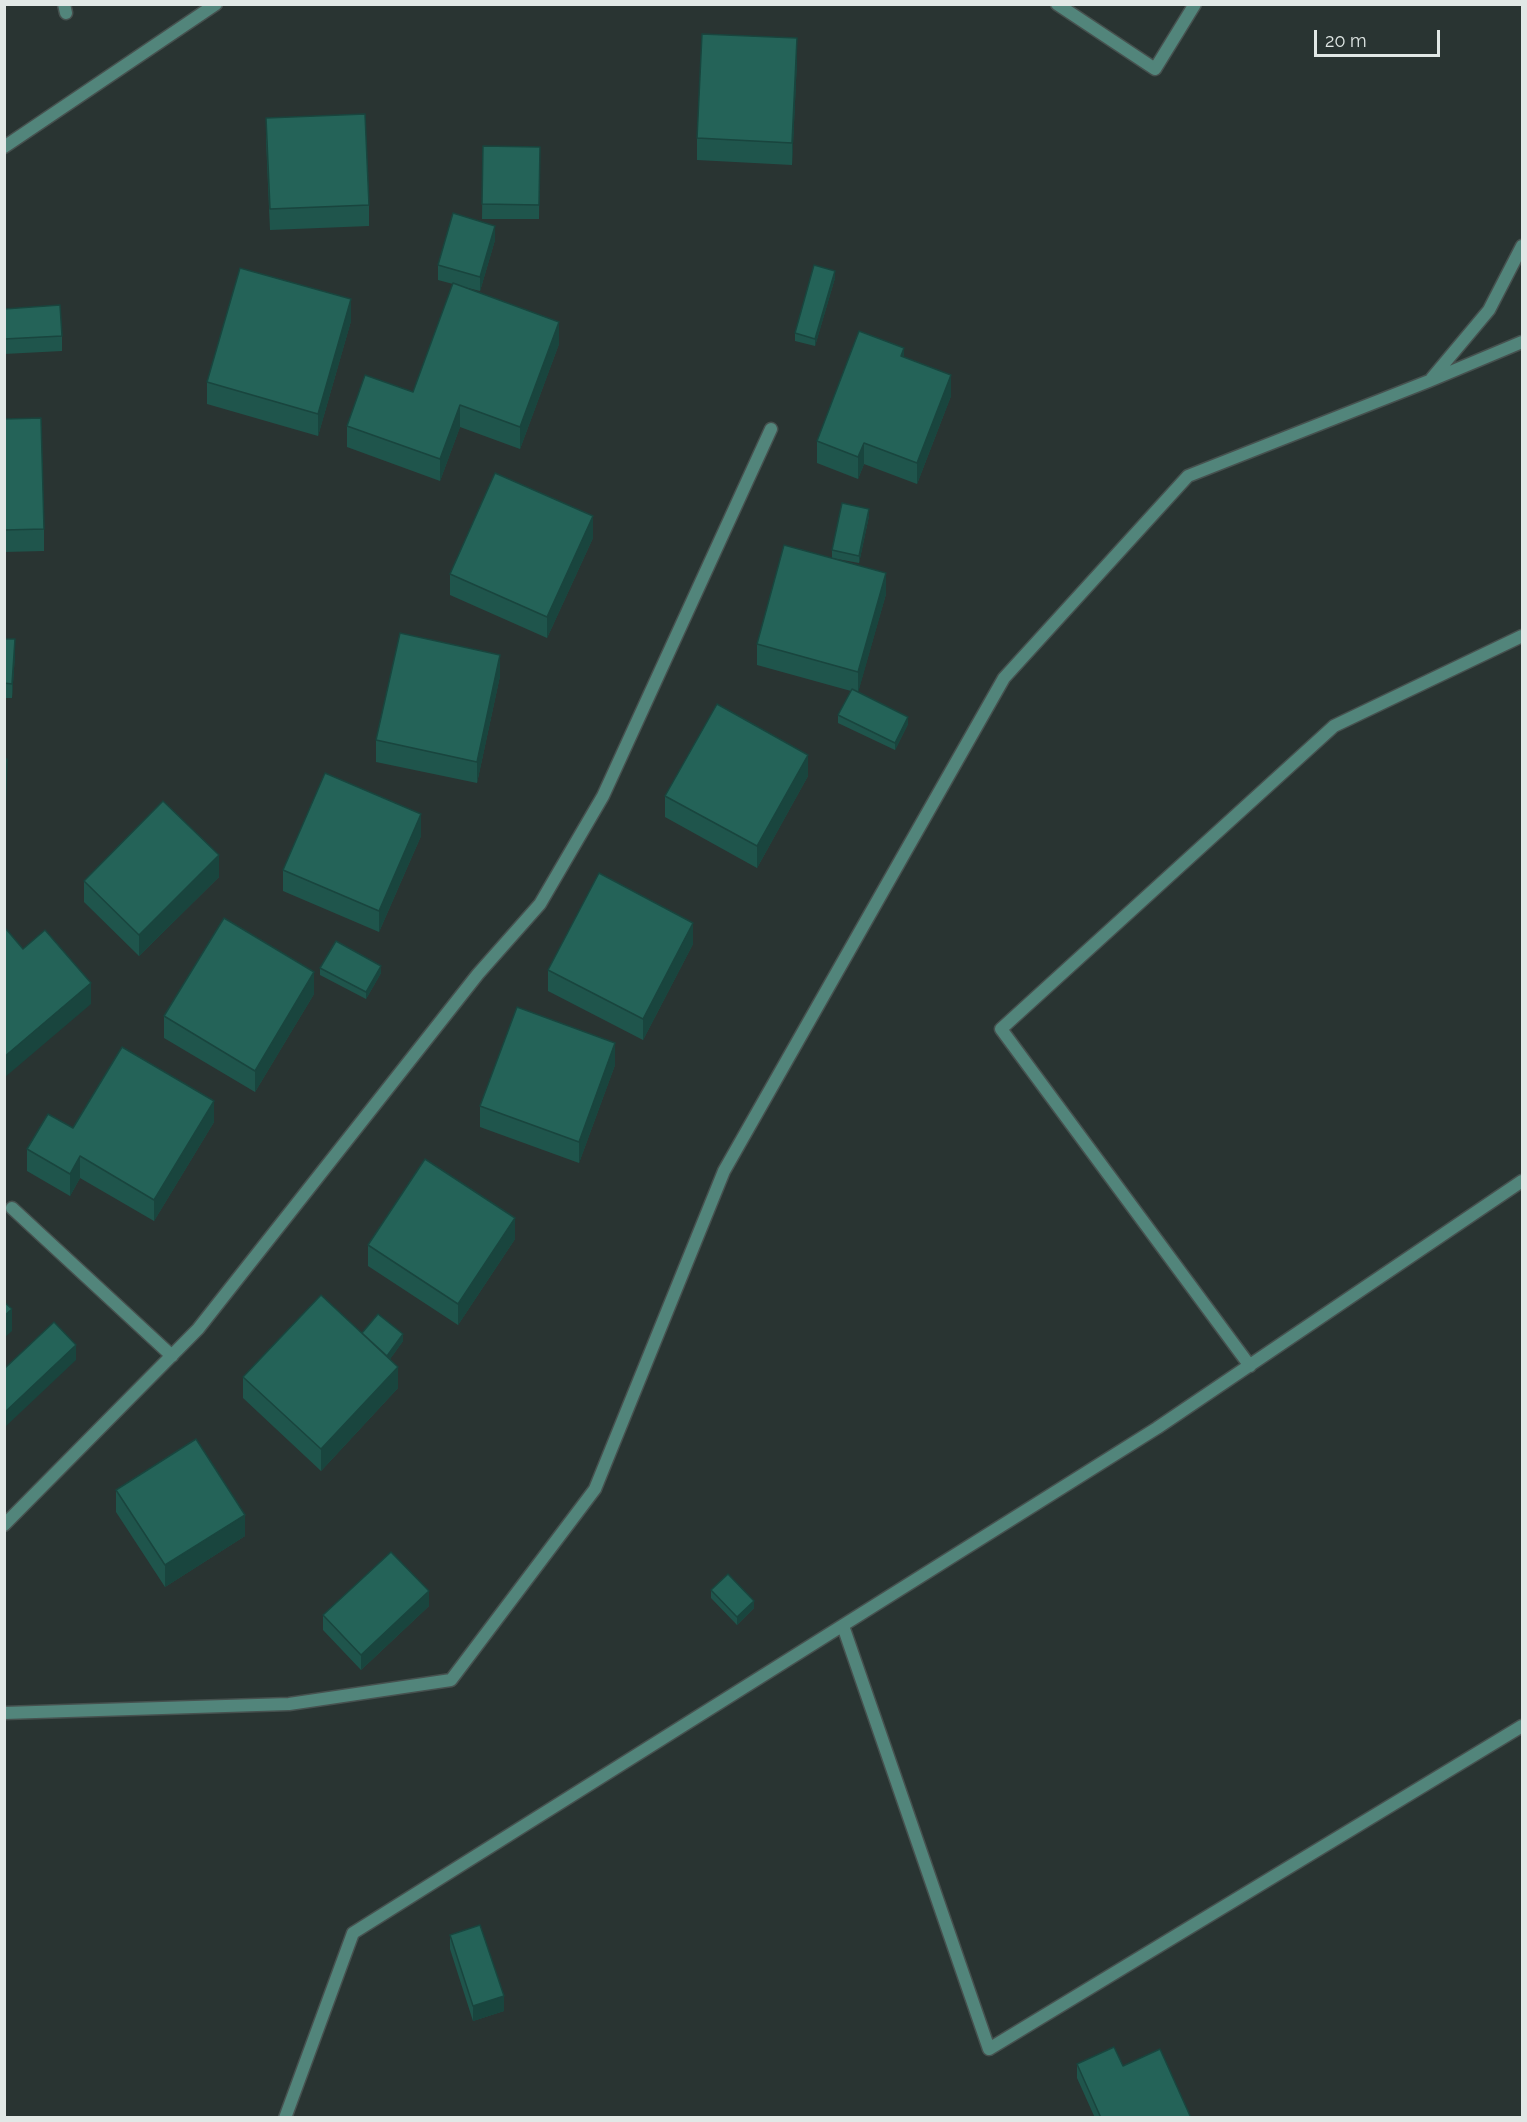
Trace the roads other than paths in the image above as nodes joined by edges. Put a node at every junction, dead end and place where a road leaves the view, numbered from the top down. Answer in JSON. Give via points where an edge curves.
{"nodes":[{"id":1,"x":216,"y":4,"type":"edge"},
{"id":2,"x":1057,"y":4,"type":"edge"},
{"id":3,"x":1196,"y":4,"type":"edge"},
{"id":4,"x":4,"y":147,"type":"edge"},
{"id":5,"x":1522,"y":246,"type":"edge"},
{"id":6,"x":1522,"y":342,"type":"edge"},
{"id":7,"x":1430,"y":381,"type":"junction"},
{"id":8,"x":771,"y":429,"type":"dead end"},
{"id":9,"x":1522,"y":636,"type":"edge"},
{"id":10,"x":1522,"y":1181,"type":"edge"},
{"id":11,"x":12,"y":1208,"type":"dead end"},
{"id":12,"x":172,"y":1356,"type":"junction"},
{"id":13,"x":1250,"y":1365,"type":"junction"},
{"id":14,"x":4,"y":1525,"type":"edge"},
{"id":15,"x":843,"y":1626,"type":"junction"},
{"id":16,"x":4,"y":1713,"type":"edge"},
{"id":17,"x":1522,"y":1726,"type":"edge"},
{"id":18,"x":285,"y":2118,"type":"edge"}],
"edges":[{"from":1,"to":4,"type":"street"},
{"from":2,"to":3,"type":"street","via":[[1155,69]]},
{"from":5,"to":7,"type":"street","via":[[1489,309]]},
{"from":6,"to":7,"type":"street"},
{"from":7,"to":16,"type":"street","via":[[1188,476],[1004,678],[724,1171],[595,1489],[451,1680],[289,1704]]},
{"from":8,"to":12,"type":"street","via":[[603,796],[540,904],[478,974],[198,1329]]},
{"from":9,"to":13,"type":"street","via":[[1334,726],[1001,1029]]},
{"from":10,"to":13,"type":"street"},
{"from":11,"to":12,"type":"street"},
{"from":12,"to":14,"type":"street"},
{"from":13,"to":15,"type":"street"},
{"from":15,"to":17,"type":"street","via":[[989,2049]]},
{"from":15,"to":18,"type":"street","via":[[353,1933]]}]}
